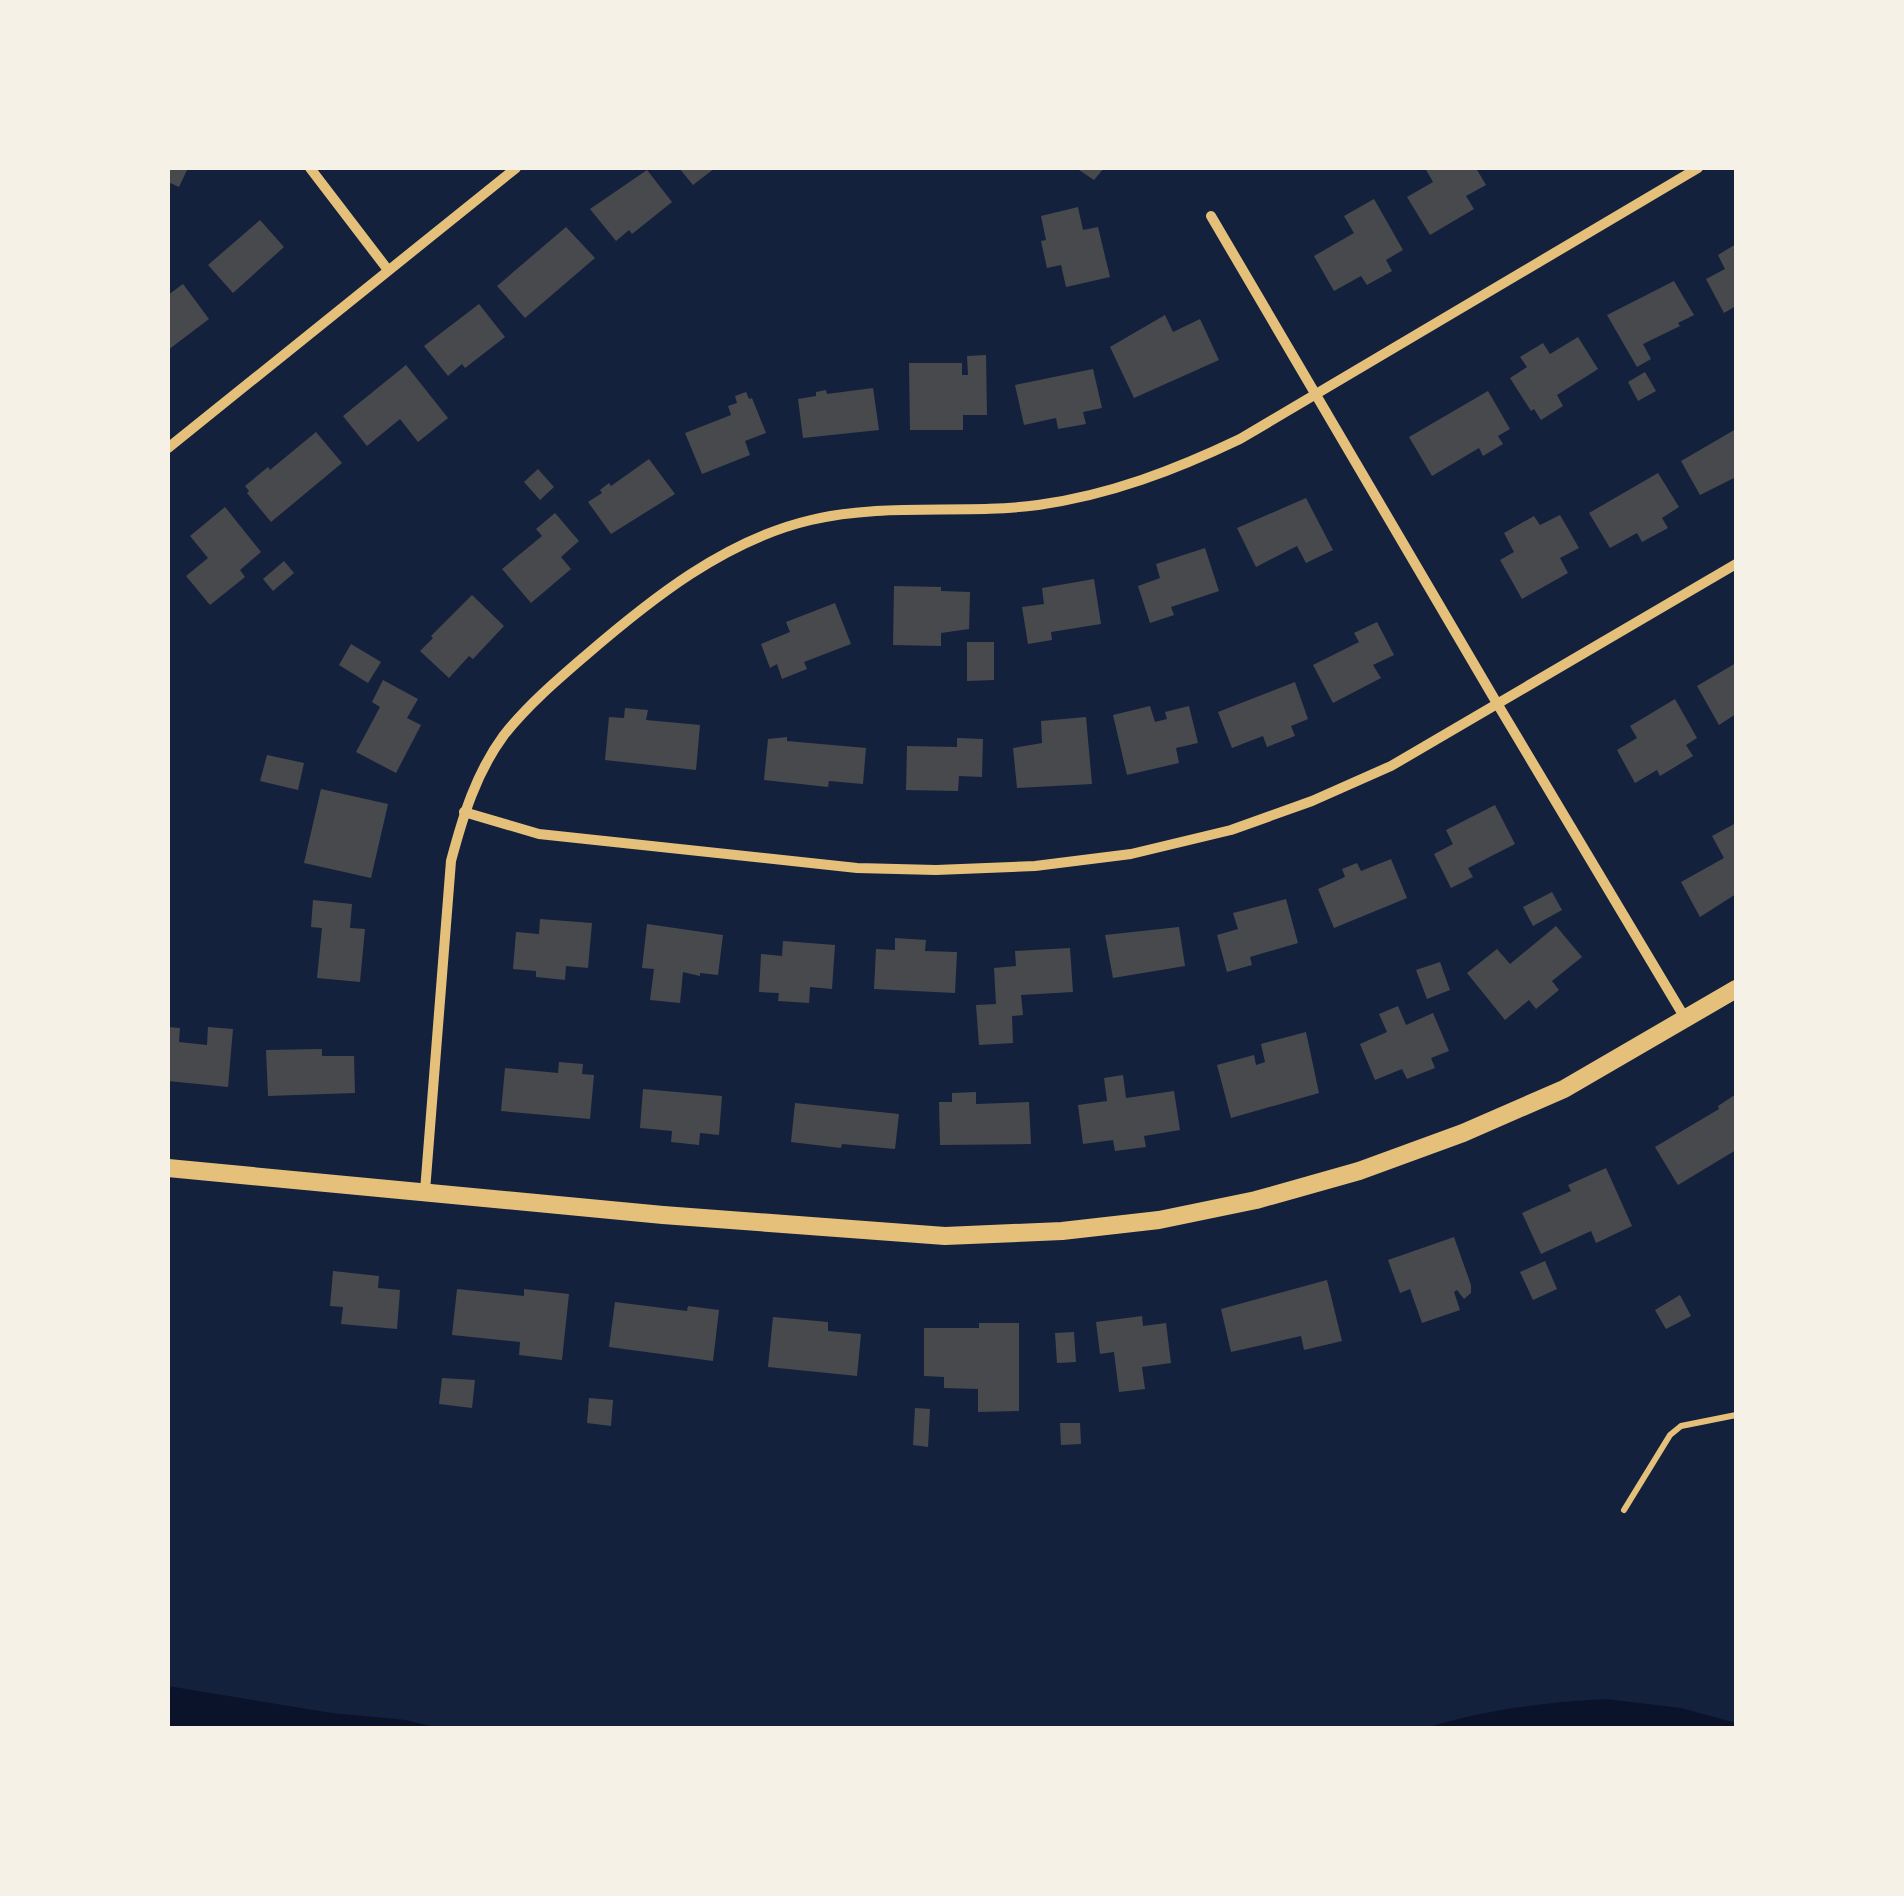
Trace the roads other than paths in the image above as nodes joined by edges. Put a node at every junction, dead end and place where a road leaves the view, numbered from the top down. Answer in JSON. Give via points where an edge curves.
{"nodes":[{"id":1,"x":310,"y":168,"type":"edge"},
{"id":2,"x":516,"y":168,"type":"edge"},
{"id":3,"x":1698,"y":168,"type":"edge"},
{"id":4,"x":1211,"y":216,"type":"dead end"},
{"id":5,"x":388,"y":270,"type":"junction"},
{"id":6,"x":1315,"y":394,"type":"junction"},
{"id":7,"x":168,"y":448,"type":"edge"},
{"id":8,"x":1736,"y":564,"type":"edge"},
{"id":9,"x":1498,"y":704,"type":"junction"},
{"id":10,"x":464,"y":812,"type":"junction"},
{"id":11,"x":1736,"y":989,"type":"edge"},
{"id":12,"x":1686,"y":1018,"type":"junction"},
{"id":13,"x":168,"y":1168,"type":"edge"},
{"id":14,"x":426,"y":1191,"type":"junction"}],
"edges":[{"from":1,"to":5,"type":"street"},
{"from":2,"to":5,"type":"street"},
{"from":3,"to":6,"type":"street"},
{"from":4,"to":6,"type":"street"},
{"from":5,"to":7,"type":"street"},
{"from":6,"to":9,"type":"street"},
{"from":6,"to":10,"type":"street","via":[[1183,466],[1111,490],[1038,505],[861,511],[810,520],[722,554],[628,620],[533,701],[502,738]]},
{"from":8,"to":9,"type":"street"},
{"from":9,"to":10,"type":"street","via":[[1390,766],[1232,830],[1131,854],[1035,866],[857,868],[539,834]]},
{"from":9,"to":12,"type":"street"},
{"from":10,"to":14,"type":"street","via":[[452,860]]},
{"from":11,"to":12,"type":"street"},
{"from":12,"to":14,"type":"street","via":[[1564,1088],[1463,1134],[1342,1176],[1159,1220],[945,1236]]},
{"from":13,"to":14,"type":"street"}]}
